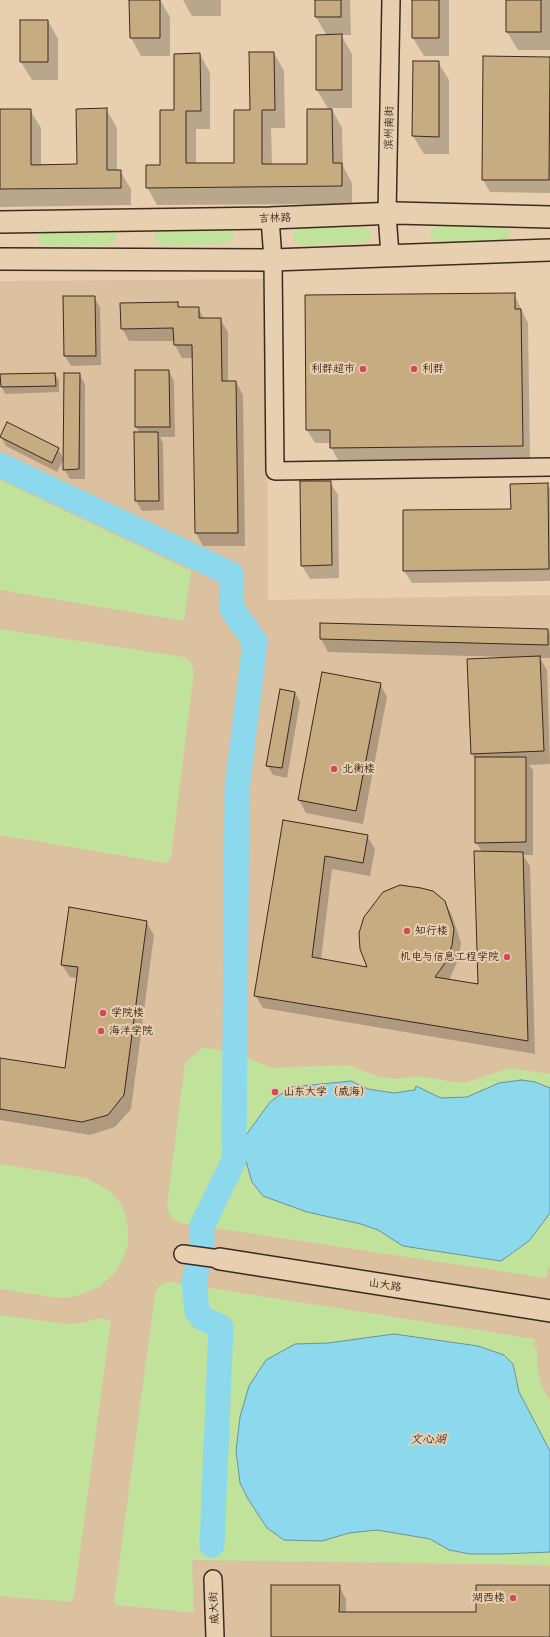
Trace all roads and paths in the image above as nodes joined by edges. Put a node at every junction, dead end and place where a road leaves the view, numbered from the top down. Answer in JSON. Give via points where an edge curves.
{"nodes":[{"id":1,"x":391,"y":0,"type":"edge"},
{"id":2,"x":387,"y":214,"type":"junction"},
{"id":3,"x":550,"y":217,"type":"edge"},
{"id":4,"x":270,"y":218,"type":"junction"},
{"id":5,"x":0,"y":222,"type":"edge"},
{"id":6,"x":550,"y":250,"type":"edge"},
{"id":7,"x":390,"y":255,"type":"junction"},
{"id":8,"x":0,"y":258,"type":"edge"},
{"id":9,"x":273,"y":260,"type":"junction"},
{"id":10,"x":550,"y":467,"type":"edge"},
{"id":11,"x":183,"y":1254,"type":"dead end"},
{"id":12,"x":220,"y":1259,"type":"joint"},
{"id":13,"x":550,"y":1311,"type":"edge"},
{"id":14,"x":213,"y":1580,"type":"dead end"},
{"id":15,"x":215,"y":1637,"type":"edge"}],
"edges":[{"from":1,"to":2,"type":"street","name":"滨州南街"},
{"from":2,"to":3,"type":"main road","name":"吉林路"},
{"from":2,"to":4,"type":"main road","name":"吉林路"},
{"from":2,"to":7,"type":"street","name":"滨州南街"},
{"from":4,"to":5,"type":"main road","name":"吉林路"},
{"from":4,"to":9,"type":"street"},
{"from":6,"to":7,"type":"main road"},
{"from":7,"to":9,"type":"main road"},
{"from":8,"to":9,"type":"main road"},
{"from":9,"to":10,"type":"street","via":[[275,471]]},
{"from":11,"to":12,"type":"street"},
{"from":12,"to":13,"type":"main road","name":"山大路"},
{"from":14,"to":15,"type":"street","name":"威大街"}]}
